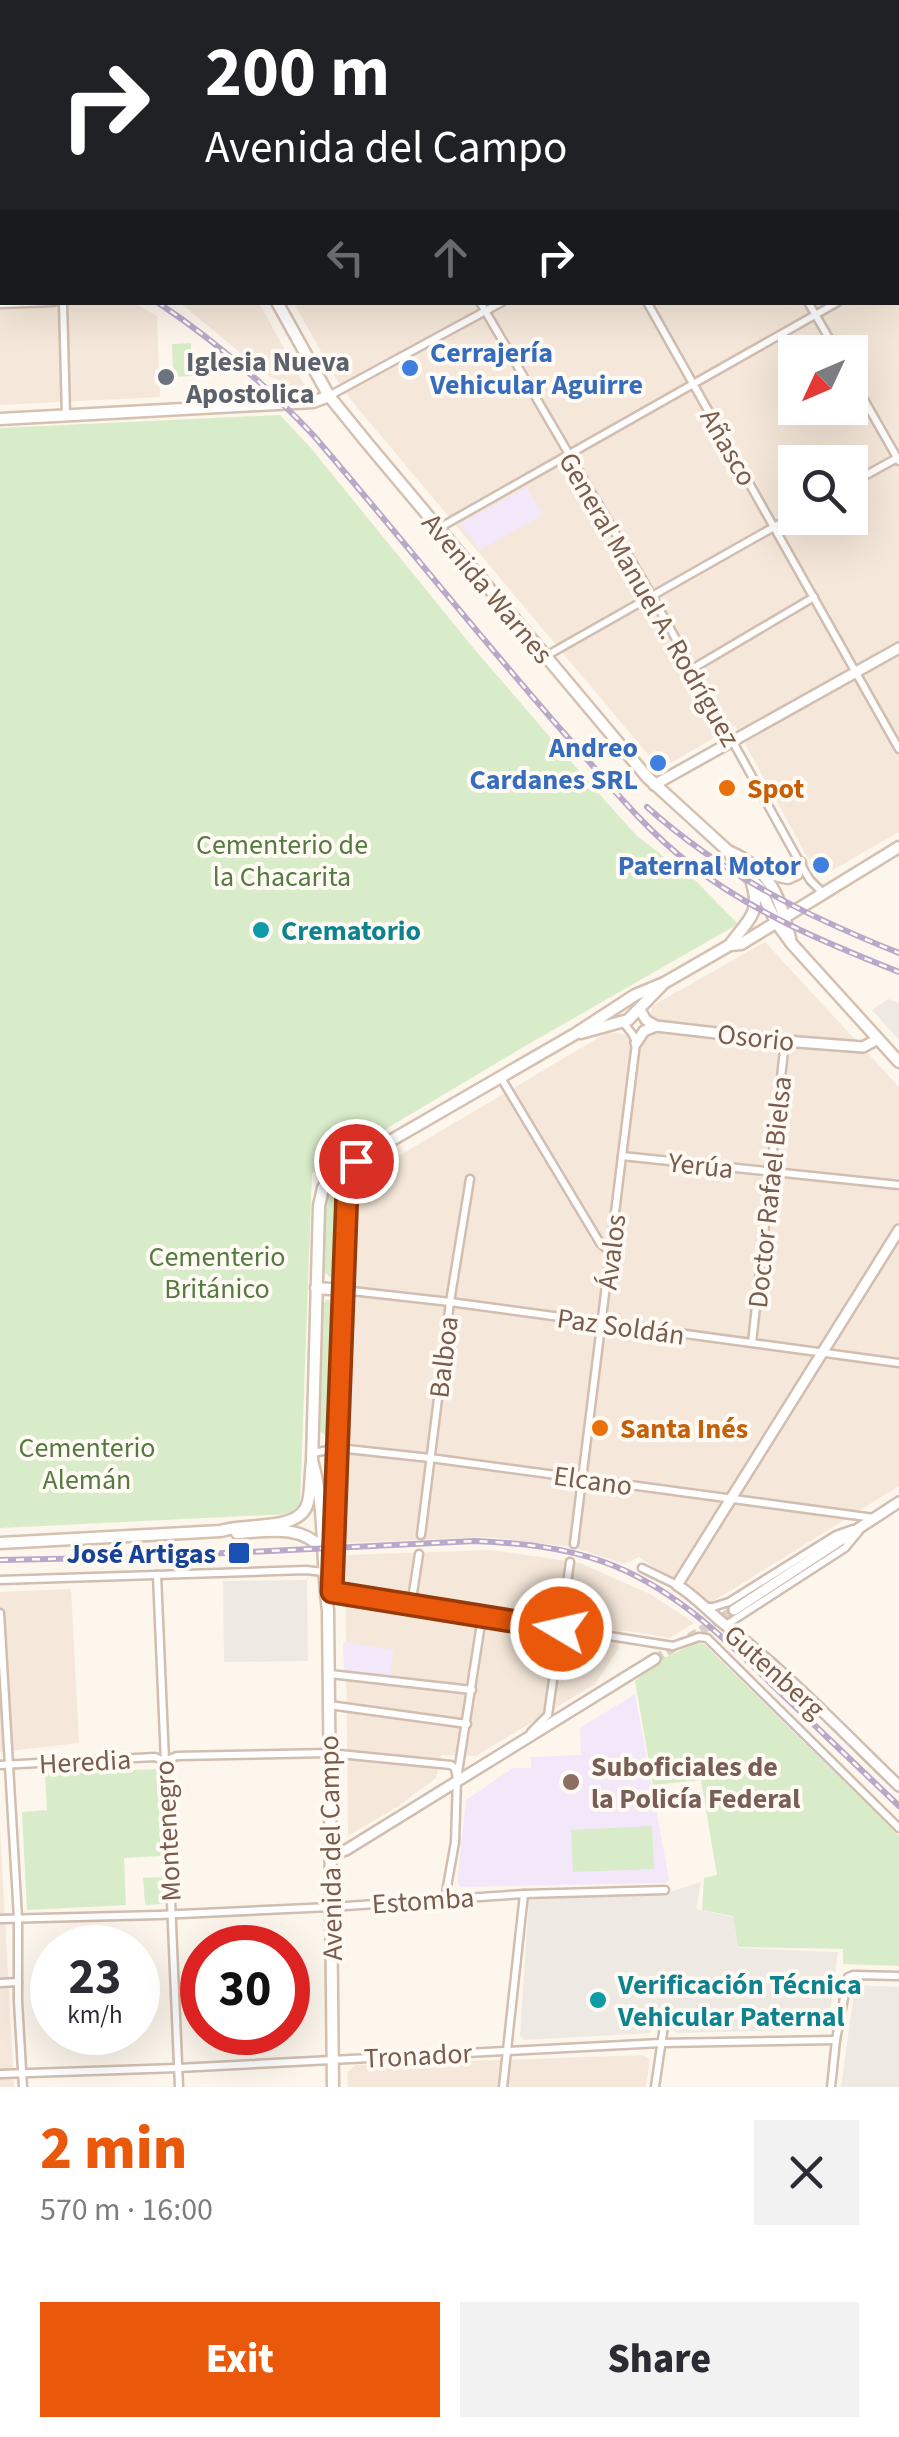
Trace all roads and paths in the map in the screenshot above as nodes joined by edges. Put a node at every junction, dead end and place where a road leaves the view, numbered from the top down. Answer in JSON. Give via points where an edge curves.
{"nodes":[{"id":1,"x":64,"y":305,"type":"edge"},
{"id":2,"x":279,"y":305,"type":"edge"},
{"id":3,"x":482,"y":305,"type":"edge"},
{"id":4,"x":497,"y":305,"type":"edge"},
{"id":5,"x":648,"y":305,"type":"edge"},
{"id":6,"x":810,"y":305,"type":"edge"},
{"id":7,"x":833,"y":305,"type":"edge"},
{"id":8,"x":485,"y":312,"type":"junction"},
{"id":9,"x":816,"y":315,"type":"junction"},
{"id":10,"x":827,"y":335,"type":"edge"},
{"id":11,"x":694,"y":386,"type":"junction"},
{"id":12,"x":330,"y":396,"type":"junction"},
{"id":13,"x":868,"y":406,"type":"edge"},
{"id":14,"x":66,"y":416,"type":"junction"},
{"id":15,"x":0,"y":419,"type":"edge"},
{"id":16,"x":568,"y":454,"type":"junction"},
{"id":17,"x":899,"y":459,"type":"edge"},
{"id":18,"x":868,"y":475,"type":"edge"},
{"id":19,"x":778,"y":524,"type":"edge"},
{"id":20,"x":774,"y":526,"type":"junction"},
{"id":21,"x":438,"y":528,"type":"junction"},
{"id":22,"x":652,"y":596,"type":"junction"},
{"id":23,"x":814,"y":597,"type":"junction"},
{"id":24,"x":899,"y":648,"type":"edge"},
{"id":25,"x":545,"y":656,"type":"junction"},
{"id":26,"x":692,"y":668,"type":"junction"},
{"id":27,"x":856,"y":672,"type":"junction"},
{"id":28,"x":732,"y":741,"type":"junction"},
{"id":29,"x":899,"y":749,"type":"edge"},
{"id":30,"x":654,"y":785,"type":"junction"},
{"id":31,"x":899,"y":847,"type":"edge"},
{"id":32,"x":728,"y":851,"type":"junction"},
{"id":33,"x":800,"y":863,"type":"junction"},
{"id":34,"x":761,"y":872,"type":"junction"},
{"id":35,"x":752,"y":882,"type":"junction"},
{"id":36,"x":823,"y":893,"type":"junction"},
{"id":37,"x":780,"y":919,"type":"junction"},
{"id":38,"x":761,"y":931,"type":"junction"},
{"id":39,"x":792,"y":944,"type":"junction"},
{"id":40,"x":730,"y":945,"type":"junction"},
{"id":41,"x":664,"y":982,"type":"junction"},
{"id":42,"x":621,"y":1004,"type":"junction"},
{"id":43,"x":640,"y":1010,"type":"junction"},
{"id":44,"x":623,"y":1022,"type":"junction"},
{"id":45,"x":656,"y":1026,"type":"junction"},
{"id":46,"x":575,"y":1034,"type":"junction"},
{"id":47,"x":878,"y":1038,"type":"junction"},
{"id":48,"x":785,"y":1041,"type":"junction"},
{"id":49,"x":636,"y":1043,"type":"junction"},
{"id":50,"x":899,"y":1062,"type":"edge"},
{"id":51,"x":501,"y":1078,"type":"junction"},
{"id":52,"x":622,"y":1156,"type":"junction"},
{"id":53,"x":356,"y":1161,"type":"junction"},
{"id":54,"x":771,"y":1172,"type":"junction"},
{"id":55,"x":470,"y":1179,"type":"dead end"},
{"id":56,"x":899,"y":1186,"type":"edge"},
{"id":57,"x":899,"y":1230,"type":"edge"},
{"id":58,"x":610,"y":1252,"type":"junction"},
{"id":59,"x":316,"y":1288,"type":"junction"},
{"id":60,"x":343,"y":1290,"type":"junction"},
{"id":61,"x":450,"y":1302,"type":"junction"},
{"id":62,"x":602,"y":1324,"type":"junction"},
{"id":63,"x":752,"y":1343,"type":"junction"},
{"id":64,"x":822,"y":1354,"type":"junction"},
{"id":65,"x":899,"y":1363,"type":"edge"},
{"id":66,"x":312,"y":1431,"type":"junction"},
{"id":67,"x":338,"y":1433,"type":"junction"},
{"id":68,"x":338,"y":1448,"type":"junction"},
{"id":69,"x":312,"y":1458,"type":"junction"},
{"id":70,"x":430,"y":1458,"type":"junction"},
{"id":71,"x":582,"y":1478,"type":"junction"},
{"id":72,"x":730,"y":1498,"type":"junction"},
{"id":73,"x":899,"y":1502,"type":"edge"},
{"id":74,"x":335,"y":1504,"type":"junction"},
{"id":75,"x":874,"y":1518,"type":"junction"},
{"id":76,"x":313,"y":1522,"type":"junction"},
{"id":77,"x":292,"y":1525,"type":"junction"},
{"id":78,"x":864,"y":1525,"type":"junction"},
{"id":79,"x":421,"y":1534,"type":"dead end"},
{"id":80,"x":0,"y":1543,"type":"edge"},
{"id":81,"x":574,"y":1544,"type":"dead end"},
{"id":82,"x":323,"y":1549,"type":"junction"},
{"id":83,"x":419,"y":1554,"type":"dead end"},
{"id":84,"x":570,"y":1562,"type":"dead end"},
{"id":85,"x":642,"y":1568,"type":"dead end"},
{"id":86,"x":323,"y":1572,"type":"junction"},
{"id":87,"x":157,"y":1575,"type":"junction"},
{"id":88,"x":0,"y":1580,"type":"edge"},
{"id":89,"x":677,"y":1585,"type":"junction"},
{"id":90,"x":332,"y":1592,"type":"junction"},
{"id":91,"x":411,"y":1606,"type":"junction"},
{"id":92,"x":707,"y":1606,"type":"junction"},
{"id":93,"x":328,"y":1610,"type":"junction"},
{"id":94,"x":734,"y":1610,"type":"tunnel mouth"},
{"id":95,"x":0,"y":1613,"type":"edge"},
{"id":96,"x":482,"y":1617,"type":"junction"},
{"id":97,"x":726,"y":1625,"type":"junction"},
{"id":98,"x":561,"y":1629,"type":"junction"},
{"id":99,"x":654,"y":1659,"type":"tunnel mouth"},
{"id":100,"x":328,"y":1674,"type":"junction"},
{"id":101,"x":472,"y":1690,"type":"junction"},
{"id":102,"x":328,"y":1705,"type":"junction"},
{"id":103,"x":466,"y":1724,"type":"junction"},
{"id":104,"x":528,"y":1737,"type":"junction"},
{"id":105,"x":329,"y":1753,"type":"junction"},
{"id":106,"x":164,"y":1761,"type":"junction"},
{"id":107,"x":10,"y":1764,"type":"junction"},
{"id":108,"x":0,"y":1765,"type":"edge"},
{"id":109,"x":457,"y":1779,"type":"junction"},
{"id":110,"x":899,"y":1786,"type":"edge"},
{"id":111,"x":899,"y":1828,"type":"edge"},
{"id":112,"x":330,"y":1855,"type":"junction"},
{"id":113,"x":666,"y":1890,"type":"dead end"},
{"id":114,"x":524,"y":1894,"type":"junction"},
{"id":115,"x":445,"y":1898,"type":"junction"},
{"id":116,"x":331,"y":1907,"type":"junction"},
{"id":117,"x":171,"y":1913,"type":"junction"},
{"id":118,"x":18,"y":1918,"type":"junction"},
{"id":119,"x":0,"y":1919,"type":"edge"},
{"id":120,"x":899,"y":1976,"type":"edge"},
{"id":121,"x":18,"y":1982,"type":"junction"},
{"id":122,"x":0,"y":1983,"type":"edge"},
{"id":123,"x":665,"y":2018,"type":"dead end"},
{"id":124,"x":836,"y":2040,"type":"junction"},
{"id":125,"x":661,"y":2042,"type":"junction"},
{"id":126,"x":507,"y":2050,"type":"junction"},
{"id":127,"x":332,"y":2060,"type":"junction"},
{"id":128,"x":178,"y":2068,"type":"junction"},
{"id":129,"x":23,"y":2072,"type":"junction"},
{"id":130,"x":0,"y":2074,"type":"edge"},
{"id":131,"x":23,"y":2087,"type":"edge"},
{"id":132,"x":179,"y":2087,"type":"edge"},
{"id":133,"x":332,"y":2087,"type":"edge"},
{"id":134,"x":503,"y":2087,"type":"edge"},
{"id":135,"x":654,"y":2087,"type":"edge"},
{"id":136,"x":831,"y":2087,"type":"edge"}],
"edges":[{"from":1,"to":14,"type":"street"},
{"from":2,"to":12,"type":"main road","name":"Avenida Warnes"},
{"from":3,"to":8,"type":"street","name":"General Manuel A. Rodríguez"},
{"from":4,"to":8,"type":"street"},
{"from":5,"to":11,"type":"street","name":"Añasco"},
{"from":6,"to":9,"type":"street"},
{"from":7,"to":9,"type":"street"},
{"from":8,"to":12,"type":"street"},
{"from":8,"to":16,"type":"street","name":"General Manuel A. Rodríguez"},
{"from":9,"to":10,"type":"street"},
{"from":9,"to":11,"type":"street"},
{"from":11,"to":16,"type":"street"},
{"from":11,"to":20,"type":"street","name":"Añasco"},
{"from":12,"to":14,"type":"main road"},
{"from":12,"to":21,"type":"main road","name":"Avenida Warnes"},
{"from":13,"to":17,"type":"street"},
{"from":14,"to":15,"type":"main road"},
{"from":16,"to":21,"type":"street"},
{"from":16,"to":22,"type":"street","name":"General Manuel A. Rodríguez"},
{"from":17,"to":18,"type":"street"},
{"from":19,"to":20,"type":"street"},
{"from":20,"to":22,"type":"street"},
{"from":20,"to":23,"type":"street","name":"Añasco"},
{"from":21,"to":25,"type":"main road","name":"Avenida Warnes"},
{"from":22,"to":25,"type":"street"},
{"from":22,"to":26,"type":"street","name":"General Manuel A. Rodríguez"},
{"from":23,"to":26,"type":"street"},
{"from":23,"to":27,"type":"street","name":"Añasco"},
{"from":24,"to":27,"type":"street"},
{"from":25,"to":30,"type":"main road","name":"Avenida Warnes"},
{"from":26,"to":28,"type":"street","name":"General Manuel A. Rodríguez"},
{"from":27,"to":28,"type":"street"},
{"from":27,"to":29,"type":"street","name":"Añasco"},
{"from":28,"to":30,"type":"street"},
{"from":28,"to":33,"type":"street","name":"General Manuel A. Rodríguez"},
{"from":30,"to":32,"type":"main road","name":"Avenida Warnes"},
{"from":31,"to":36,"type":"main road"},
{"from":32,"to":34,"type":"main road","name":"Avenida Warnes"},
{"from":32,"to":35,"type":"main road","name":"Avenida Warnes"},
{"from":33,"to":34,"type":"main road","via":[[788,878]]},
{"from":33,"to":36,"type":"street","name":"General Manuel A. Rodríguez"},
{"from":34,"to":37,"type":"main road","name":"Avenida Warnes","via":[[776,892]]},
{"from":35,"to":37,"type":"main road","name":"Avenida Warnes"},
{"from":35,"to":40,"type":"main road","via":[[754,912]]},
{"from":36,"to":37,"type":"main road"},
{"from":37,"to":38,"type":"main road"},
{"from":37,"to":39,"type":"main road","name":"Avenida Warnes"},
{"from":38,"to":39,"type":"main road"},
{"from":38,"to":40,"type":"main road"},
{"from":39,"to":47,"type":"main road","name":"Avenida Warnes"},
{"from":40,"to":41,"type":"main road"},
{"from":41,"to":42,"type":"main road"},
{"from":41,"to":43,"type":"main road"},
{"from":42,"to":43,"type":"main road"},
{"from":42,"to":44,"type":"main road","via":[[616,1016]]},
{"from":42,"to":46,"type":"main road"},
{"from":43,"to":44,"type":"main road"},
{"from":43,"to":45,"type":"street"},
{"from":44,"to":46,"type":"main road"},
{"from":44,"to":49,"type":"street"},
{"from":45,"to":48,"type":"street","name":"Osorio"},
{"from":45,"to":49,"type":"street"},
{"from":46,"to":51,"type":"main road"},
{"from":47,"to":48,"type":"street","name":"Osorio","via":[[863,1047]]},
{"from":47,"to":50,"type":"main road","name":"Avenida Warnes"},
{"from":48,"to":54,"type":"street","name":"Doctor Rafael Bielsa"},
{"from":49,"to":52,"type":"street","name":"Ávalos"},
{"from":51,"to":53,"type":"main road"},
{"from":51,"to":58,"type":"street"},
{"from":52,"to":54,"type":"street","name":"Yerúa"},
{"from":52,"to":58,"type":"street","name":"Ávalos"},
{"from":53,"to":59,"type":"main road","name":"Avenida del Campo","via":[[322,1188]]},
{"from":53,"to":60,"type":"main road","name":"Avenida del Campo","via":[[347,1190]]},
{"from":54,"to":56,"type":"street","name":"Yerúa"},
{"from":54,"to":63,"type":"street","name":"Doctor Rafael Bielsa"},
{"from":55,"to":61,"type":"street","name":"Balboa"},
{"from":57,"to":64,"type":"street"},
{"from":58,"to":62,"type":"street","name":"Ávalos"},
{"from":59,"to":60,"type":"main road"},
{"from":59,"to":66,"type":"main road","name":"Avenida del Campo"},
{"from":60,"to":61,"type":"street","name":"Paz Soldán"},
{"from":60,"to":67,"type":"main road","name":"Avenida del Campo"},
{"from":61,"to":62,"type":"street","name":"Paz Soldán"},
{"from":61,"to":70,"type":"street","name":"Balboa"},
{"from":62,"to":63,"type":"street","name":"Paz Soldán"},
{"from":62,"to":71,"type":"street","name":"Ávalos"},
{"from":63,"to":64,"type":"street","name":"Paz Soldán"},
{"from":64,"to":65,"type":"street","name":"Paz Soldán"},
{"from":64,"to":72,"type":"street"},
{"from":66,"to":67,"type":"main road","via":[[325,1441]]},
{"from":66,"to":69,"type":"main road","name":"Avenida del Campo"},
{"from":67,"to":68,"type":"main road","name":"Avenida del Campo"},
{"from":68,"to":69,"type":"street","name":"Elcano"},
{"from":68,"to":70,"type":"street","name":"Elcano"},
{"from":68,"to":74,"type":"main road","name":"Avenida del Campo"},
{"from":69,"to":76,"type":"main road","name":"Avenida del Campo","via":[[318,1481]]},
{"from":69,"to":77,"type":"main road","name":"Avenida del Campo","via":[[308,1503]]},
{"from":70,"to":71,"type":"street","name":"Elcano"},
{"from":70,"to":79,"type":"street","name":"Balboa"},
{"from":71,"to":72,"type":"street","name":"Elcano"},
{"from":71,"to":81,"type":"street","name":"Ávalos"},
{"from":72,"to":75,"type":"street","name":"Elcano"},
{"from":72,"to":89,"type":"street"},
{"from":73,"to":75,"type":"street"},
{"from":74,"to":76,"type":"main road"},
{"from":74,"to":90,"type":"main road","name":"Avenida del Campo"},
{"from":75,"to":78,"type":"street"},
{"from":76,"to":77,"type":"main road"},
{"from":76,"to":82,"type":"main road","name":"Avenida del Campo"},
{"from":77,"to":80,"type":"main road"},
{"from":77,"to":82,"type":"main road"},
{"from":78,"to":92,"type":"street","via":[[836,1535],[729,1602]]},
{"from":78,"to":94,"type":"street"},
{"from":78,"to":97,"type":"street","via":[[845,1548]]},
{"from":82,"to":86,"type":"main road","name":"Avenida del Campo"},
{"from":83,"to":91,"type":"street"},
{"from":84,"to":98,"type":"street"},
{"from":85,"to":89,"type":"street","name":"Gutenberg"},
{"from":86,"to":87,"type":"street"},
{"from":86,"to":93,"type":"main road","name":"Avenida del Campo"},
{"from":87,"to":88,"type":"street"},
{"from":87,"to":106,"type":"street","name":"Montenegro"},
{"from":89,"to":92,"type":"street","name":"Gutenberg"},
{"from":90,"to":91,"type":"street"},
{"from":90,"to":93,"type":"main road","name":"Avenida del Campo"},
{"from":91,"to":96,"type":"street"},
{"from":92,"to":97,"type":"street","name":"Gutenberg"},
{"from":93,"to":100,"type":"main road","name":"Avenida del Campo"},
{"from":95,"to":107,"type":"street"},
{"from":96,"to":98,"type":"street"},
{"from":96,"to":101,"type":"street"},
{"from":97,"to":110,"type":"street","name":"Gutenberg"},
{"from":98,"to":104,"type":"street","via":[[548,1715]]},
{"from":98,"to":111,"type":"street","name":"Gutenberg","via":[[668,1646],[711,1640]]},
{"from":99,"to":104,"type":"street"},
{"from":100,"to":101,"type":"street"},
{"from":100,"to":102,"type":"main road","name":"Avenida del Campo"},
{"from":101,"to":103,"type":"street"},
{"from":102,"to":103,"type":"street"},
{"from":102,"to":105,"type":"main road","name":"Avenida del Campo"},
{"from":103,"to":109,"type":"street"},
{"from":104,"to":109,"type":"street"},
{"from":105,"to":106,"type":"street","name":"Heredia"},
{"from":105,"to":109,"type":"street","name":"Heredia","via":[[451,1764]]},
{"from":105,"to":112,"type":"main road","name":"Avenida del Campo"},
{"from":106,"to":107,"type":"street","name":"Heredia"},
{"from":106,"to":117,"type":"street","name":"Montenegro"},
{"from":107,"to":108,"type":"street","name":"Heredia"},
{"from":107,"to":118,"type":"street"},
{"from":109,"to":112,"type":"street"},
{"from":109,"to":115,"type":"street"},
{"from":112,"to":116,"type":"main road","name":"Avenida del Campo"},
{"from":113,"to":114,"type":"street","name":"Estomba"},
{"from":114,"to":115,"type":"street","name":"Estomba"},
{"from":114,"to":126,"type":"street"},
{"from":115,"to":116,"type":"street","name":"Estomba"},
{"from":116,"to":117,"type":"street","name":"Estomba"},
{"from":116,"to":127,"type":"main road","name":"Avenida del Campo"},
{"from":117,"to":118,"type":"street","name":"Estomba"},
{"from":117,"to":128,"type":"street","name":"Montenegro"},
{"from":118,"to":119,"type":"street","name":"Estomba"},
{"from":118,"to":121,"type":"street"},
{"from":120,"to":124,"type":"street","via":[[848,1977]]},
{"from":121,"to":122,"type":"street"},
{"from":121,"to":129,"type":"street"},
{"from":123,"to":125,"type":"street"},
{"from":124,"to":125,"type":"street","name":"Tronador"},
{"from":124,"to":136,"type":"street"},
{"from":125,"to":126,"type":"street","name":"Tronador"},
{"from":125,"to":135,"type":"street"},
{"from":126,"to":127,"type":"street","name":"Tronador"},
{"from":126,"to":134,"type":"street"},
{"from":127,"to":128,"type":"street","name":"Tronador"},
{"from":127,"to":133,"type":"main road","name":"Avenida del Campo"},
{"from":128,"to":129,"type":"street","name":"Tronador"},
{"from":128,"to":132,"type":"street","name":"Montenegro"},
{"from":129,"to":130,"type":"street","name":"Tronador"},
{"from":129,"to":131,"type":"street"}]}
